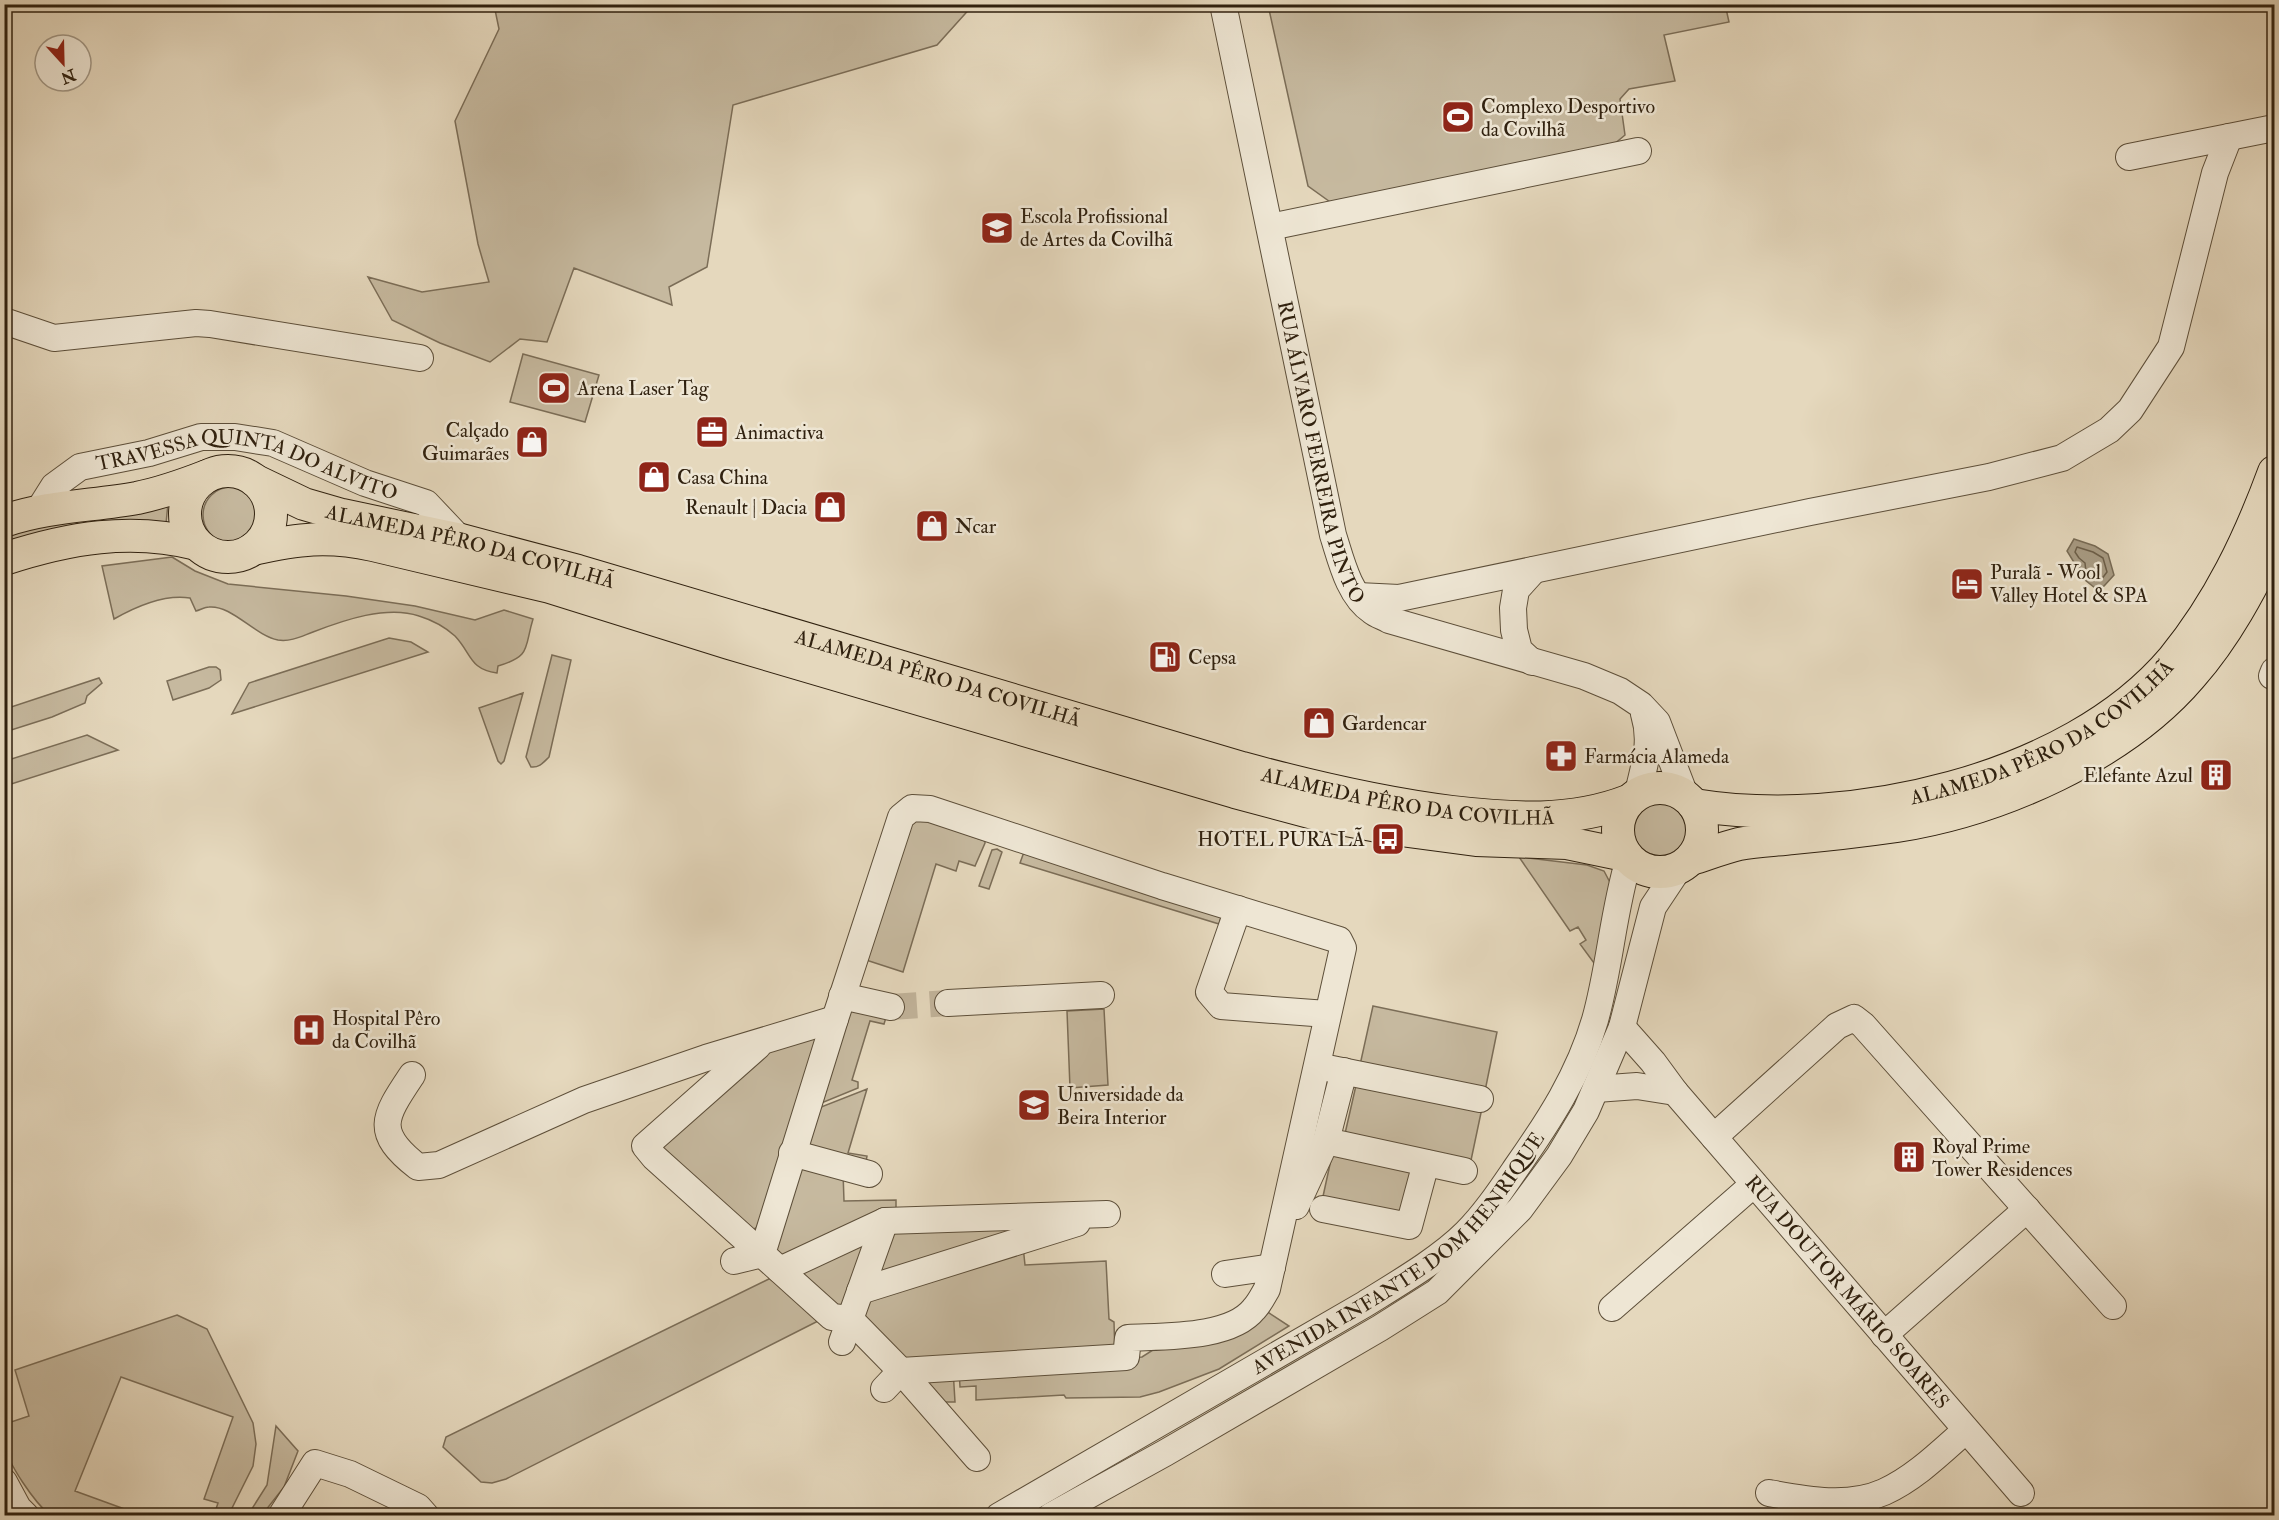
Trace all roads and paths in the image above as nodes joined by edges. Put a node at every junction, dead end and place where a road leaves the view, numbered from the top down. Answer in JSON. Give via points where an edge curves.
{"nodes":[{"id":1,"x":1223,"y":4,"type":"edge"},
{"id":2,"x":2274,"y":128,"type":"edge"},
{"id":3,"x":2229,"y":137,"type":"junction"},
{"id":4,"x":1638,"y":151,"type":"dead end"},
{"id":5,"x":2129,"y":157,"type":"dead end"},
{"id":6,"x":1270,"y":227,"type":"junction"},
{"id":7,"x":4,"y":321,"type":"edge"},
{"id":8,"x":420,"y":358,"type":"dead end"},
{"id":9,"x":2274,"y":472,"type":"edge"},
{"id":10,"x":208,"y":476,"type":"junction"},
{"id":11,"x":256,"y":480,"type":"junction"},
{"id":12,"x":14,"y":513,"type":"edge"},
{"id":13,"x":460,"y":540,"type":"junction"},
{"id":14,"x":2274,"y":541,"type":"edge"},
{"id":15,"x":196,"y":544,"type":"junction"},
{"id":16,"x":253,"y":549,"type":"junction"},
{"id":17,"x":4,"y":559,"type":"edge"},
{"id":18,"x":1534,"y":570,"type":"junction"},
{"id":19,"x":1358,"y":596,"type":"junction"},
{"id":20,"x":1532,"y":662,"type":"junction"},
{"id":21,"x":1641,"y":705,"type":"junction"},
{"id":22,"x":1633,"y":797,"type":"junction"},
{"id":23,"x":1690,"y":800,"type":"junction"},
{"id":24,"x":1627,"y":857,"type":"junction"},
{"id":25,"x":1685,"y":863,"type":"junction"},
{"id":26,"x":1238,"y":909,"type":"junction"},
{"id":27,"x":1101,"y":995,"type":"dead end"},
{"id":28,"x":948,"y":1003,"type":"tunnel mouth"},
{"id":29,"x":891,"y":1007,"type":"tunnel mouth"},
{"id":30,"x":839,"y":1008,"type":"junction"},
{"id":31,"x":1328,"y":1014,"type":"junction"},
{"id":32,"x":1622,"y":1027,"type":"junction"},
{"id":33,"x":765,"y":1040,"type":"junction"},
{"id":34,"x":1316,"y":1065,"type":"junction"},
{"id":35,"x":1344,"y":1071,"type":"junction"},
{"id":36,"x":412,"y":1075,"type":"dead end"},
{"id":37,"x":1596,"y":1089,"type":"junction"},
{"id":38,"x":1675,"y":1092,"type":"junction"},
{"id":39,"x":1479,"y":1099,"type":"dead end"},
{"id":40,"x":1714,"y":1137,"type":"junction"},
{"id":41,"x":1326,"y":1142,"type":"junction"},
{"id":42,"x":792,"y":1153,"type":"junction"},
{"id":43,"x":1426,"y":1163,"type":"junction"},
{"id":44,"x":1464,"y":1171,"type":"dead end"},
{"id":45,"x":869,"y":1174,"type":"dead end"},
{"id":46,"x":1755,"y":1184,"type":"junction"},
{"id":47,"x":1323,"y":1209,"type":"dead end"},
{"id":48,"x":2027,"y":1209,"type":"junction"},
{"id":49,"x":885,"y":1221,"type":"junction"},
{"id":50,"x":1275,"y":1256,"type":"junction"},
{"id":51,"x":734,"y":1260,"type":"dead end"},
{"id":52,"x":771,"y":1262,"type":"junction"},
{"id":53,"x":1225,"y":1274,"type":"dead end"},
{"id":54,"x":860,"y":1291,"type":"junction"},
{"id":55,"x":2113,"y":1306,"type":"dead end"},
{"id":56,"x":1612,"y":1308,"type":"dead end"},
{"id":57,"x":846,"y":1330,"type":"junction"},
{"id":58,"x":1884,"y":1335,"type":"junction"},
{"id":59,"x":893,"y":1380,"type":"junction"},
{"id":60,"x":1966,"y":1430,"type":"junction"},
{"id":61,"x":977,"y":1458,"type":"dead end"},
{"id":62,"x":4,"y":1482,"type":"edge"},
{"id":63,"x":1769,"y":1493,"type":"dead end"},
{"id":64,"x":2021,"y":1493,"type":"dead end"},
{"id":65,"x":26,"y":1515,"type":"edge"},
{"id":66,"x":281,"y":1515,"type":"edge"},
{"id":67,"x":426,"y":1515,"type":"edge"},
{"id":68,"x":999,"y":1515,"type":"edge"},
{"id":69,"x":1051,"y":1515,"type":"edge"}],
"edges":[{"from":1,"to":6,"type":"street","name":"RUA ÁLVARO FERREIRA PINTO"},
{"from":2,"to":3,"type":"street"},
{"from":3,"to":5,"type":"street"},
{"from":3,"to":18,"type":"street","via":[[2214,173],[2171,347],[2130,410],[2109,430],[2062,458],[1989,477]]},
{"from":4,"to":6,"type":"street"},
{"from":6,"to":19,"type":"street","name":"RUA ÁLVARO FERREIRA PINTO","via":[[1333,536]]},
{"from":7,"to":8,"type":"street","via":[[54,338],[210,324]]},
{"from":9,"to":23,"type":"main road","name":"ALAMEDA PÊRO DA COVILHÃ","via":[[2253,529],[2204,618],[2172,660],[2138,693],[2076,737],[1990,776],[1894,801],[1785,812],[1720,809]]},
{"from":10,"to":11,"type":"main road","name":"ALAMEDA PÊRO DA COVILHÃ","via":[[223,471],[243,473]]},
{"from":10,"to":12,"type":"main road","name":"ALAMEDA PÊRO DA COVILHÃ","via":[[136,498]]},
{"from":10,"to":15,"type":"main road","via":[[187,502],[185,521]]},
{"from":11,"to":13,"type":"main road","name":"ALAMEDA PÊRO DA COVILHÃ","via":[[313,507]]},
{"from":11,"to":16,"type":"main road","via":[[269,499],[271,522]]},
{"from":12,"to":13,"type":"street","name":"TRAVESSA QUINTA DO ALVITO","via":[[80,467],[149,453],[201,437],[235,437],[273,443],[365,483],[426,503]]},
{"from":13,"to":22,"type":"main road","name":"ALAMEDA PÊRO DA COVILHÃ","via":[[578,571],[1327,791],[1396,805],[1507,818],[1570,817],[1612,807]]},
{"from":14,"to":25,"type":"main road","name":"ALAMEDA PÊRO DA COVILHÃ","via":[[2225,632],[2191,677],[2154,712],[2089,759],[2041,783],[1951,813],[1899,826],[1739,844]]},
{"from":15,"to":16,"type":"main road","name":"ALAMEDA PÊRO DA COVILHÃ","via":[[208,553],[227,558],[242,556]]},
{"from":15,"to":17,"type":"main road","name":"ALAMEDA PÊRO DA COVILHÃ","via":[[146,534],[116,535]]},
{"from":16,"to":24,"type":"main road","name":"ALAMEDA PÊRO DA COVILHÃ","via":[[312,538],[346,539],[614,606],[1321,815],[1393,830],[1476,840],[1567,843]]},
{"from":18,"to":19,"type":"street","via":[[1399,598]]},
{"from":18,"to":20,"type":"street","via":[[1516,590],[1513,608],[1519,650]]},
{"from":19,"to":20,"type":"street","name":"RUA ÁLVARO FERREIRA PINTO","via":[[1370,611],[1389,620]]},
{"from":20,"to":21,"type":"street","name":"RUA ÁLVARO FERREIRA PINTO","via":[[1584,676]]},
{"from":21,"to":22,"type":"street","via":[[1649,745]]},
{"from":21,"to":23,"type":"street","name":"RUA ÁLVARO FERREIRA PINTO","via":[[1657,722]]},
{"from":22,"to":23,"type":"main road","via":[[1662,788]]},
{"from":22,"to":24,"type":"main road","via":[[1620,813],[1617,827]]},
{"from":23,"to":25,"type":"main road","via":[[1701,818],[1702,832],[1699,846]]},
{"from":24,"to":25,"type":"main road","via":[[1653,872],[1666,872]]},
{"from":24,"to":68,"type":"street","name":"AVENIDA INFANTE DOM HENRIQUE","via":[[1595,1021],[1577,1070],[1533,1144],[1465,1234],[1365,1304]]},
{"from":25,"to":32,"type":"street","name":"AVENIDA INFANTE DOM HENRIQUE","via":[[1653,907]]},
{"from":26,"to":30,"type":"street","via":[[930,809],[912,808],[901,817]]},
{"from":26,"to":31,"type":"street","via":[[1339,940],[1343,948]]},
{"from":26,"to":31,"type":"street","via":[[1209,992],[1221,1006]]},
{"from":27,"to":28,"type":"street"},
{"from":29,"to":30,"type":"street"},
{"from":30,"to":33,"type":"street"},
{"from":30,"to":42,"type":"street"},
{"from":31,"to":34,"type":"street"},
{"from":32,"to":37,"type":"street","name":"AVENIDA INFANTE DOM HENRIQUE"},
{"from":32,"to":38,"type":"street","name":"RUA DOUTOR MÁRIO SOARES"},
{"from":33,"to":36,"type":"street","via":[[584,1100],[439,1165],[418,1167],[399,1152],[387,1129],[391,1107]]},
{"from":33,"to":52,"type":"street","via":[[645,1146]]},
{"from":34,"to":35,"type":"street"},
{"from":34,"to":50,"type":"street"},
{"from":35,"to":39,"type":"street"},
{"from":35,"to":41,"type":"street"},
{"from":37,"to":38,"type":"street","via":[[1636,1086]]},
{"from":37,"to":69,"type":"street","name":"AVENIDA INFANTE DOM HENRIQUE","via":[[1559,1156],[1520,1209],[1437,1292],[1310,1369]]},
{"from":38,"to":40,"type":"street","name":"RUA DOUTOR MÁRIO SOARES"},
{"from":40,"to":46,"type":"street","name":"RUA DOUTOR MÁRIO SOARES"},
{"from":40,"to":48,"type":"street","via":[[1837,1026],[1854,1018]]},
{"from":41,"to":43,"type":"street"},
{"from":41,"to":50,"type":"street"},
{"from":42,"to":45,"type":"street"},
{"from":42,"to":52,"type":"street"},
{"from":43,"to":44,"type":"street"},
{"from":43,"to":47,"type":"street","via":[[1409,1226]]},
{"from":46,"to":56,"type":"street"},
{"from":46,"to":58,"type":"street","name":"RUA DOUTOR MÁRIO SOARES"},
{"from":48,"to":55,"type":"street"},
{"from":48,"to":58,"type":"street"},
{"from":49,"to":52,"type":"street"},
{"from":49,"to":54,"type":"street"},
{"from":49,"to":54,"type":"street","via":[[1107,1214]]},
{"from":50,"to":53,"type":"street"},
{"from":50,"to":59,"type":"street","via":[[1267,1290],[1253,1311],[1208,1332],[1128,1338],[1126,1358]]},
{"from":51,"to":52,"type":"street"},
{"from":52,"to":57,"type":"street"},
{"from":54,"to":57,"type":"street"},
{"from":57,"to":59,"type":"street"},
{"from":58,"to":60,"type":"street","name":"RUA DOUTOR MÁRIO SOARES"},
{"from":59,"to":61,"type":"street"},
{"from":60,"to":63,"type":"street","via":[[1931,1461],[1885,1492],[1843,1501]]},
{"from":60,"to":64,"type":"street","name":"RUA DOUTOR MÁRIO SOARES"},
{"from":62,"to":65,"type":"street"},
{"from":66,"to":67,"type":"street","via":[[315,1463],[350,1474],[418,1507]]}]}
